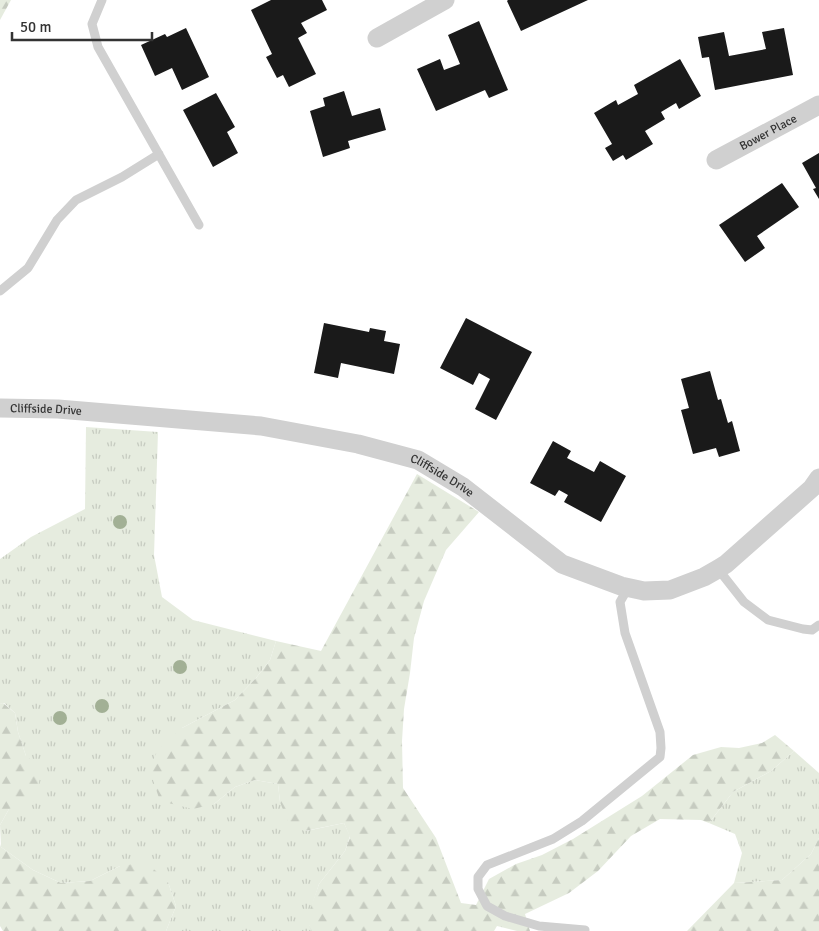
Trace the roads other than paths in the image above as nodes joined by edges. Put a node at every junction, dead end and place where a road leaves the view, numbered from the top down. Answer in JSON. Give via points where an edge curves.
{"nodes":[{"id":1,"x":102,"y":0,"type":"edge"},
{"id":2,"x":445,"y":0,"type":"edge"},
{"id":3,"x":377,"y":38,"type":"dead end"},
{"id":4,"x":819,"y":105,"type":"edge"},
{"id":5,"x":159,"y":154,"type":"junction"},
{"id":6,"x":716,"y":160,"type":"dead end"},
{"id":7,"x":200,"y":225,"type":"dead end"},
{"id":8,"x":0,"y":291,"type":"edge"},
{"id":9,"x":0,"y":408,"type":"edge"},
{"id":10,"x":819,"y":478,"type":"edge"},
{"id":11,"x":718,"y":569,"type":"junction"},
{"id":12,"x":628,"y":588,"type":"junction"},
{"id":13,"x":819,"y":625,"type":"edge"},
{"id":14,"x":586,"y":930,"type":"dead end"}],
"edges":[{"from":1,"to":5,"type":"lane","via":[[92,24],[98,47]]},
{"from":2,"to":3,"type":"street"},
{"from":4,"to":6,"type":"street","name":"Bower Place"},
{"from":5,"to":7,"type":"lane"},
{"from":5,"to":8,"type":"lane","via":[[76,200],[58,220],[28,268]]},
{"from":9,"to":12,"type":"street","name":"Cliffside Drive","via":[[58,409],[262,426],[358,444],[418,460],[463,487],[562,564]]},
{"from":10,"to":11,"type":"street","name":"Cliffside Drive","via":[[812,488]]},
{"from":11,"to":12,"type":"street","name":"Cliffside Drive","via":[[670,590]]},
{"from":11,"to":13,"type":"lane","via":[[744,602],[768,620],[812,630]]},
{"from":12,"to":14,"type":"lane","via":[[620,602],[625,633],[660,732],[660,757],[582,821],[553,839],[487,865],[478,877],[478,889],[487,906],[505,916],[539,926]]}]}
